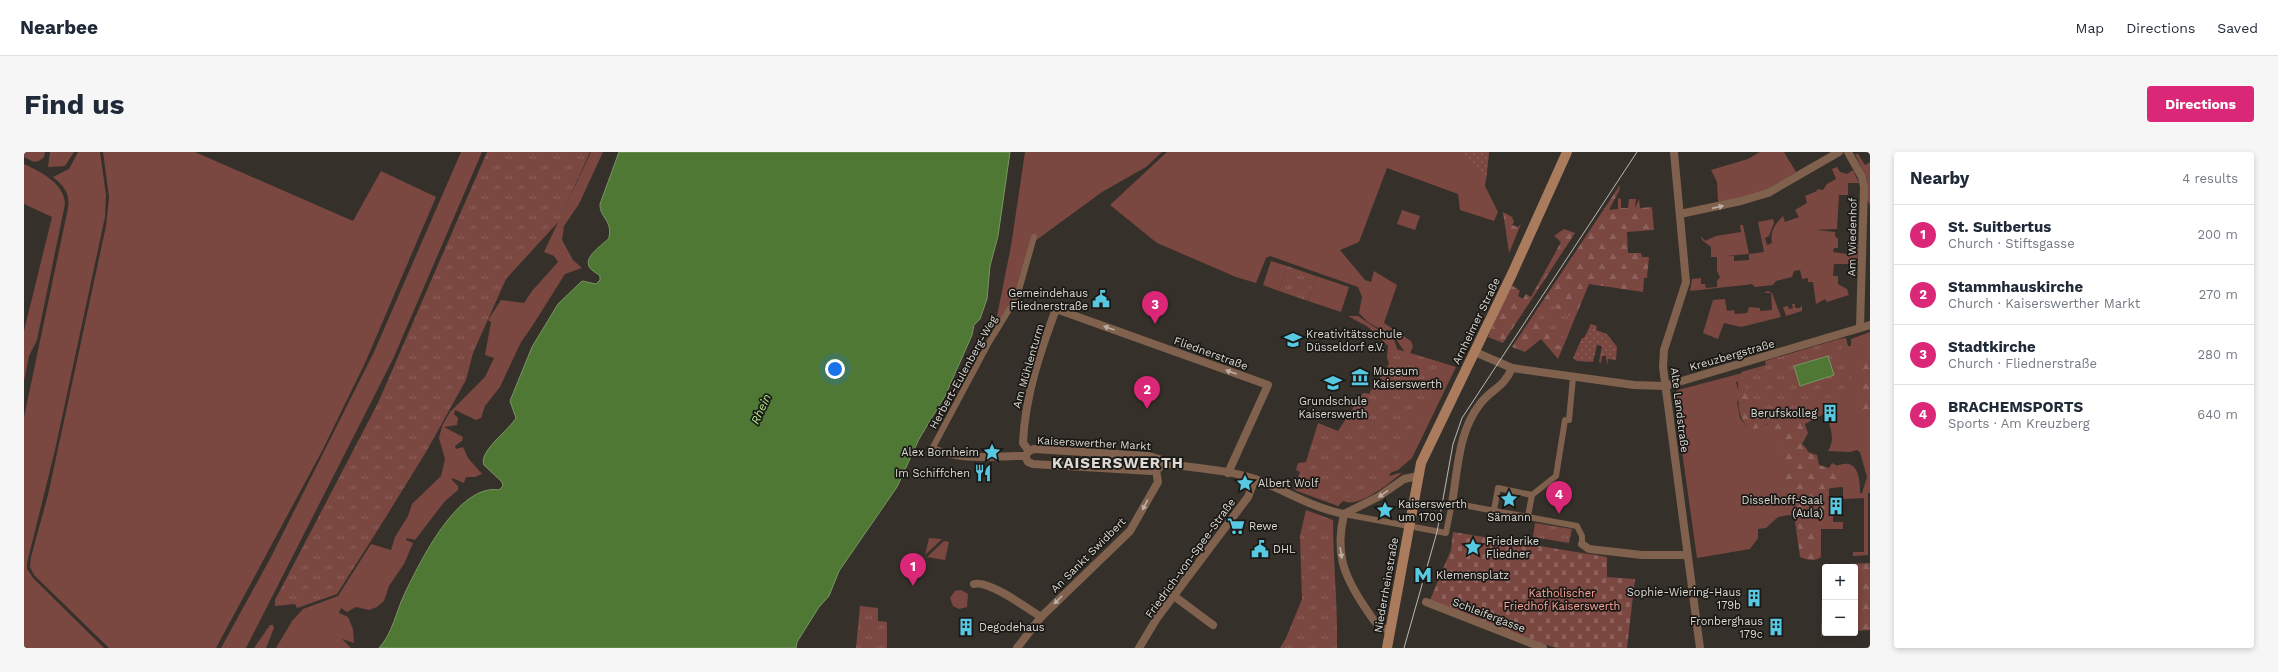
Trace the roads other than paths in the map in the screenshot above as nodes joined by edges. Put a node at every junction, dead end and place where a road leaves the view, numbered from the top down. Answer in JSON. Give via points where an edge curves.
{"nodes":[{"id":1,"x":1567,"y":152,"type":"edge"},
{"id":2,"x":1674,"y":152,"type":"edge"},
{"id":3,"x":1839,"y":152,"type":"edge"},
{"id":4,"x":1848,"y":152,"type":"edge"},
{"id":5,"x":1867,"y":211,"type":"edge"},
{"id":6,"x":1680,"y":214,"type":"junction"},
{"id":7,"x":1034,"y":237,"type":"dead end"},
{"id":8,"x":1056,"y":309,"type":"joint"},
{"id":9,"x":1870,"y":325,"type":"edge"},
{"id":10,"x":1860,"y":327,"type":"junction"},
{"id":11,"x":1475,"y":352,"type":"junction"},
{"id":12,"x":1512,"y":368,"type":"junction"},
{"id":13,"x":1574,"y":377,"type":"junction"},
{"id":14,"x":1664,"y":386,"type":"junction"},
{"id":15,"x":932,"y":449,"type":"joint"},
{"id":16,"x":1027,"y":454,"type":"junction"},
{"id":17,"x":1158,"y":467,"type":"junction"},
{"id":18,"x":1228,"y":473,"type":"junction"},
{"id":19,"x":1418,"y":476,"type":"junction"},
{"id":20,"x":1255,"y":479,"type":"junction"},
{"id":21,"x":1532,"y":495,"type":"junction"},
{"id":22,"x":1452,"y":503,"type":"junction"},
{"id":23,"x":1494,"y":510,"type":"junction"},
{"id":24,"x":1344,"y":514,"type":"junction"},
{"id":25,"x":1528,"y":516,"type":"junction"},
{"id":26,"x":1409,"y":526,"type":"junction"},
{"id":27,"x":1582,"y":544,"type":"joint"},
{"id":28,"x":1687,"y":555,"type":"junction"},
{"id":29,"x":974,"y":584,"type":"dead end"},
{"id":30,"x":1174,"y":596,"type":"junction"},
{"id":31,"x":1426,"y":602,"type":"dead end"},
{"id":32,"x":1041,"y":617,"type":"junction"},
{"id":33,"x":1213,"y":626,"type":"dead end"},
{"id":34,"x":1386,"y":629,"type":"junction"},
{"id":35,"x":1017,"y":648,"type":"edge"},
{"id":36,"x":1139,"y":648,"type":"edge"},
{"id":37,"x":1387,"y":648,"type":"edge"},
{"id":38,"x":1543,"y":648,"type":"edge"},
{"id":39,"x":1700,"y":648,"type":"edge"}],
"edges":[{"from":1,"to":11,"type":"main road","name":"Arnheimer Straße"},
{"from":2,"to":6,"type":"street","name":"Alte Landstraße"},
{"from":6,"to":3,"type":"street","one_way":true,"via":[[1768,193]]},
{"from":4,"to":5,"type":"street","name":"Am Wiedenhof","via":[[1864,181]]},
{"from":5,"to":10,"type":"street","name":"Am Wiedenhof"},
{"from":6,"to":14,"type":"street","name":"Alte Landstraße","via":[[1686,282],[1663,354]]},
{"from":7,"to":15,"type":"street","name":"Herbert-Eulenberg-Weg","via":[[1017,297],[988,344]]},
{"from":8,"to":16,"type":"street","name":"Am Mühlenturm","via":[[1041,350],[1026,410],[1022,443]]},
{"from":18,"to":8,"type":"street","name":"Fliednerstraße","one_way":true,"via":[[1268,385]]},
{"from":9,"to":10,"type":"street","name":"Kreuzbergstraße"},
{"from":10,"to":14,"type":"street","name":"Kreuzbergstraße"},
{"from":11,"to":12,"type":"street","name":"Kreuzbergstraße"},
{"from":11,"to":19,"type":"main road","name":"Arnheimer Straße","via":[[1440,421],[1421,463]]},
{"from":12,"to":13,"type":"street","name":"Kreuzbergstraße"},
{"from":12,"to":22,"type":"street","via":[[1505,383],[1486,396],[1468,423],[1461,446]]},
{"from":13,"to":14,"type":"street","name":"Kreuzbergstraße"},
{"from":13,"to":21,"type":"street","via":[[1556,476]]},
{"from":14,"to":28,"type":"street","name":"Alte Landstraße"},
{"from":15,"to":16,"type":"street","name":"Kaiserswerther Markt","via":[[957,457],[972,458]]},
{"from":16,"to":17,"type":"street","name":"Kaiserswerther Markt","via":[[1028,462],[1033,464]]},
{"from":16,"to":17,"type":"street","name":"Kaiserswerther Markt","via":[[1034,449],[1149,456],[1159,459]]},
{"from":17,"to":18,"type":"street","name":"Kaiserswerther Markt"},
{"from":17,"to":32,"type":"street","name":"An Sankt Swidbert","one_way":true,"via":[[1158,482],[1130,531]]},
{"from":18,"to":20,"type":"street","name":"Kaiserswerther Markt"},
{"from":19,"to":24,"type":"street","one_way":true,"via":[[1404,480]]},
{"from":19,"to":26,"type":"main road","name":"Arnheimer Straße"},
{"from":20,"to":24,"type":"street","name":"Kaiserswerther Markt","via":[[1291,496]]},
{"from":20,"to":30,"type":"street","name":"Friedrich-von-Spee-Straße","via":[[1248,497]]},
{"from":21,"to":23,"type":"street","via":[[1498,488]]},
{"from":21,"to":25,"type":"street"},
{"from":22,"to":23,"type":"street"},
{"from":22,"to":26,"type":"street","via":[[1446,533]]},
{"from":23,"to":25,"type":"street"},
{"from":24,"to":26,"type":"street"},
{"from":24,"to":34,"type":"street","one_way":true,"via":[[1339,544],[1346,575],[1375,622]]},
{"from":25,"to":27,"type":"street","via":[[1577,526],[1581,532]]},
{"from":26,"to":34,"type":"main road","name":"Niederrheinstraße"},
{"from":27,"to":28,"type":"street","via":[[1589,549],[1635,555]]},
{"from":28,"to":39,"type":"street","name":"Alte Landstraße"},
{"from":29,"to":32,"type":"street","via":[[984,584]]},
{"from":30,"to":33,"type":"street"},
{"from":30,"to":36,"type":"street","name":"Friedrich-von-Spee-Straße"},
{"from":31,"to":38,"type":"street","name":"Schleifergasse"},
{"from":32,"to":35,"type":"street","name":"An Sankt Swidbert"},
{"from":34,"to":37,"type":"main road","name":"Niederrheinstraße"}]}
